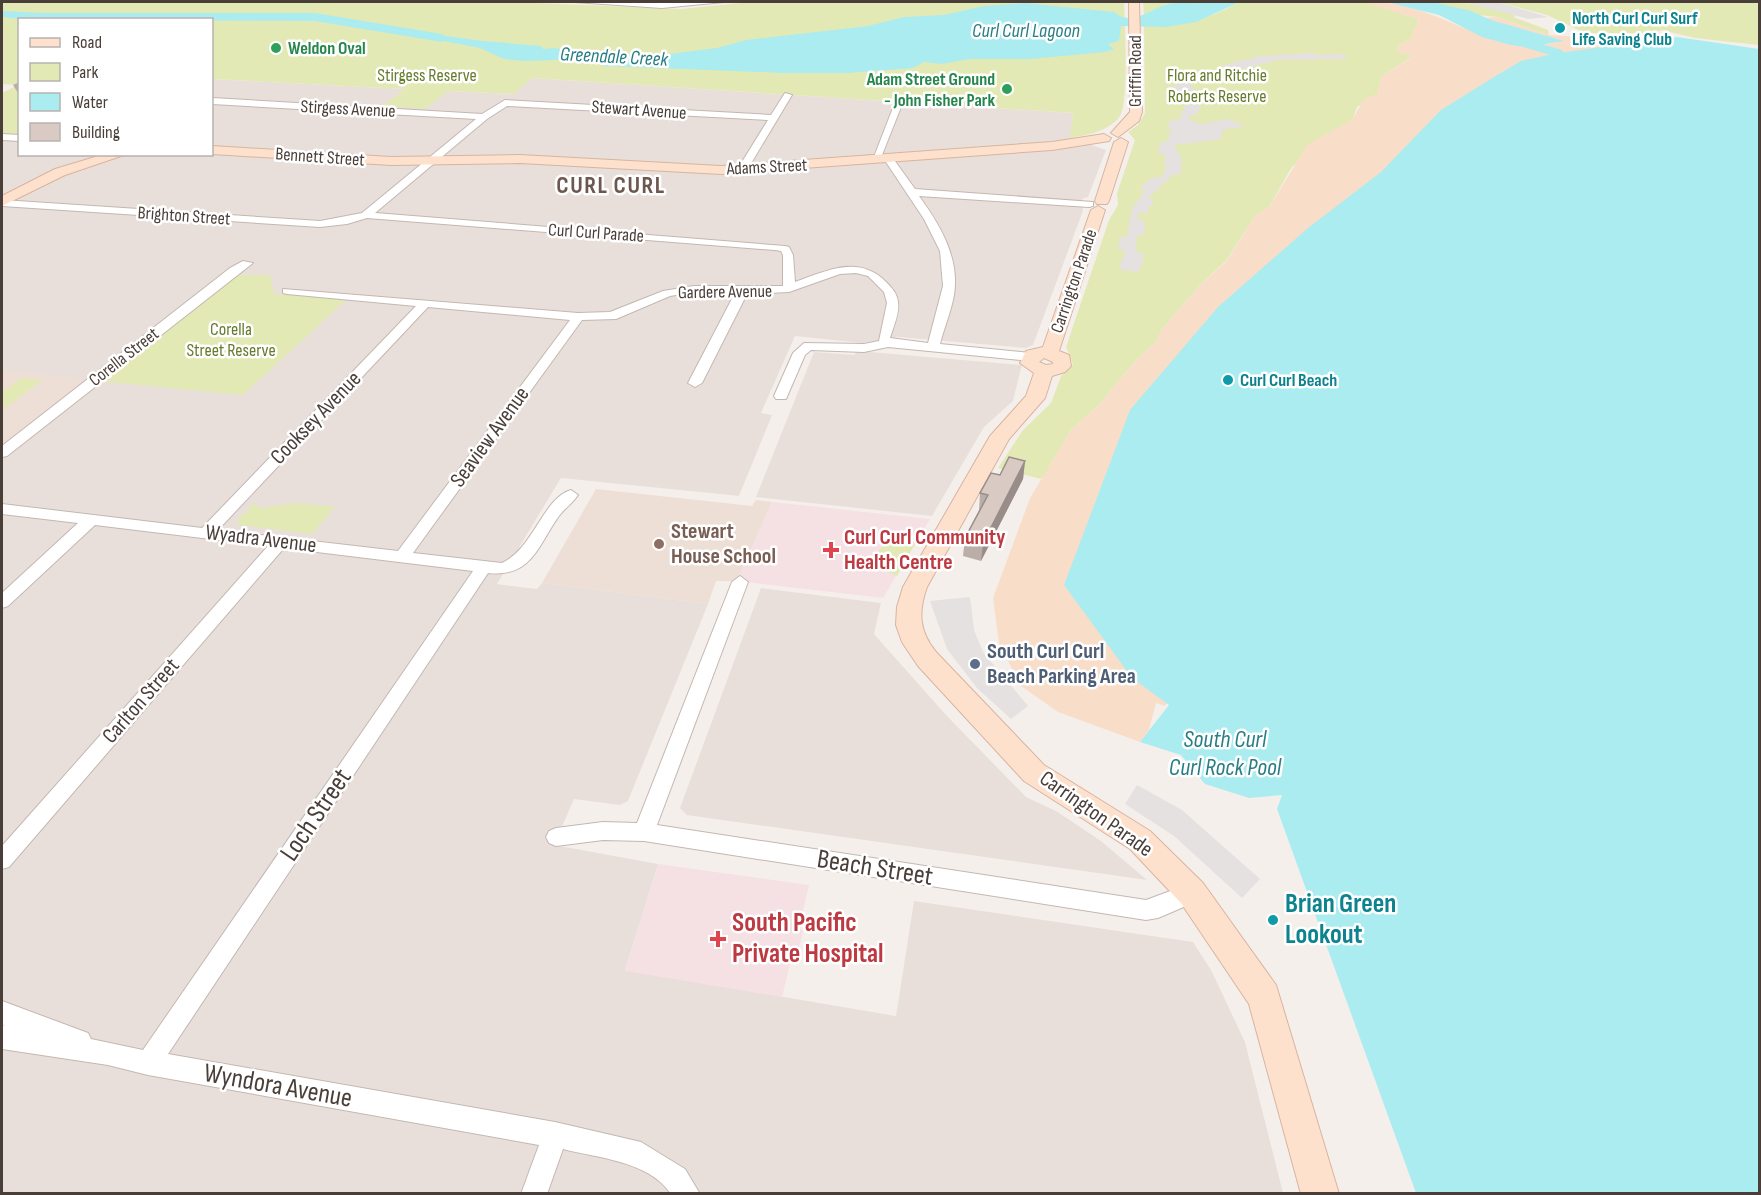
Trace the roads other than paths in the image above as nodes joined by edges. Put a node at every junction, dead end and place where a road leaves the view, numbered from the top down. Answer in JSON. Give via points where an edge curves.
{"nodes":[{"id":1,"x":537,"y":2,"type":"edge"},
{"id":2,"x":545,"y":2,"type":"edge"},
{"id":3,"x":577,"y":2,"type":"edge"},
{"id":4,"x":721,"y":2,"type":"edge"},
{"id":5,"x":1134,"y":2,"type":"edge"},
{"id":6,"x":788,"y":95,"type":"dead end"},
{"id":7,"x":213,"y":101,"type":"edge"},
{"id":8,"x":898,"y":102,"type":"dead end"},
{"id":9,"x":484,"y":117,"type":"junction"},
{"id":10,"x":774,"y":118,"type":"junction"},
{"id":11,"x":2,"y":136,"type":"edge"},
{"id":12,"x":1120,"y":137,"type":"junction"},
{"id":13,"x":18,"y":138,"type":"edge"},
{"id":14,"x":213,"y":150,"type":"edge"},
{"id":15,"x":113,"y":156,"type":"edge"},
{"id":16,"x":889,"y":159,"type":"junction"},
{"id":17,"x":875,"y":160,"type":"junction"},
{"id":18,"x":429,"y":162,"type":"junction"},
{"id":19,"x":742,"y":170,"type":"junction"},
{"id":20,"x":909,"y":192,"type":"junction"},
{"id":21,"x":2,"y":202,"type":"edge"},
{"id":22,"x":1096,"y":205,"type":"junction"},
{"id":23,"x":366,"y":215,"type":"junction"},
{"id":24,"x":247,"y":263,"type":"dead end"},
{"id":25,"x":789,"y":289,"type":"junction"},
{"id":26,"x":287,"y":291,"type":"dead end"},
{"id":27,"x":742,"y":292,"type":"junction"},
{"id":28,"x":425,"y":303,"type":"junction"},
{"id":29,"x":578,"y":317,"type":"junction"},
{"id":30,"x":888,"y":343,"type":"junction"},
{"id":31,"x":933,"y":348,"type":"junction"},
{"id":32,"x":1041,"y":360,"type":"junction"},
{"id":33,"x":695,"y":384,"type":"dead end"},
{"id":34,"x":781,"y":396,"type":"dead end"},
{"id":35,"x":2,"y":453,"type":"edge"},
{"id":36,"x":571,"y":495,"type":"dead end"},
{"id":37,"x":2,"y":509,"type":"edge"},
{"id":38,"x":91,"y":520,"type":"junction"},
{"id":39,"x":207,"y":532,"type":"junction"},
{"id":40,"x":280,"y":542,"type":"junction"},
{"id":41,"x":402,"y":557,"type":"junction"},
{"id":42,"x":483,"y":568,"type":"junction"},
{"id":43,"x":740,"y":582,"type":"dead end"},
{"id":44,"x":2,"y":602,"type":"edge"},
{"id":45,"x":644,"y":832,"type":"junction"},
{"id":46,"x":555,"y":837,"type":"dead end"},
{"id":47,"x":2,"y":860,"type":"edge"},
{"id":48,"x":1192,"y":893,"type":"junction"},
{"id":49,"x":2,"y":1013,"type":"edge"},
{"id":50,"x":2,"y":1037,"type":"edge"},
{"id":51,"x":108,"y":1053,"type":"junction"},
{"id":52,"x":148,"y":1063,"type":"junction"},
{"id":53,"x":555,"y":1135,"type":"junction"},
{"id":54,"x":534,"y":1194,"type":"edge"},
{"id":55,"x":687,"y":1194,"type":"edge"},
{"id":56,"x":1320,"y":1194,"type":"edge"}],
"edges":[{"from":1,"to":2,"type":"street"},
{"from":3,"to":4,"type":"street","via":[[675,6]]},
{"from":5,"to":12,"type":"main road","name":"Griffin Road","via":[[1136,112]]},
{"from":6,"to":10,"type":"street"},
{"from":7,"to":9,"type":"street","name":"Stirgess Avenue"},
{"from":8,"to":17,"type":"street"},
{"from":9,"to":10,"type":"street","name":"Stewart Avenue","via":[[505,103]]},
{"from":9,"to":18,"type":"street"},
{"from":10,"to":19,"type":"street"},
{"from":11,"to":13,"type":"street"},
{"from":12,"to":16,"type":"main road","name":"Adams Street"},
{"from":12,"to":22,"type":"main road","name":"Carrington Parade"},
{"from":14,"to":18,"type":"main road","name":"Bennett Street"},
{"from":15,"to":21,"type":"main road","via":[[60,172]]},
{"from":16,"to":17,"type":"main road","name":"Adams Street"},
{"from":16,"to":20,"type":"street"},
{"from":17,"to":19,"type":"main road","name":"Adams Street"},
{"from":18,"to":19,"type":"main road","name":"Adams Street","via":[[520,159]]},
{"from":18,"to":23,"type":"street"},
{"from":20,"to":22,"type":"street"},
{"from":20,"to":31,"type":"street","via":[[935,229],[947,263],[949,284]]},
{"from":21,"to":23,"type":"street","name":"Brighton Street","via":[[320,224]]},
{"from":22,"to":32,"type":"main road","name":"Carrington Parade"},
{"from":23,"to":25,"type":"street","name":"Curl Curl Parade","via":[[775,247],[784,249],[788,255]]},
{"from":24,"to":35,"type":"street","name":"Corella Street"},
{"from":25,"to":27,"type":"street","name":"Gardere Avenue"},
{"from":25,"to":30,"type":"street","name":"Gardere Avenue","via":[[838,271],[872,274],[889,291],[893,303],[884,339]]},
{"from":26,"to":28,"type":"street","name":"Gardere Avenue"},
{"from":27,"to":29,"type":"street","name":"Gardere Avenue","via":[[694,289],[667,293],[612,316]]},
{"from":27,"to":33,"type":"street"},
{"from":28,"to":29,"type":"street","name":"Gardere Avenue"},
{"from":28,"to":39,"type":"street","name":"Cooksey Avenue"},
{"from":29,"to":41,"type":"street","name":"Seaview Avenue"},
{"from":30,"to":31,"type":"street"},
{"from":30,"to":34,"type":"street","via":[[864,348],[808,346],[800,353]]},
{"from":31,"to":32,"type":"street"},
{"from":32,"to":48,"type":"main road","name":"Carrington Parade","via":[[1035,398],[1000,436],[919,578],[909,604],[908,629],[927,659],[1034,773],[1140,840]]},
{"from":36,"to":42,"type":"street","name":"Wyadra Avenue","via":[[553,512],[528,557],[520,564],[504,569]]},
{"from":37,"to":38,"type":"street","name":"Wyadra Avenue"},
{"from":38,"to":39,"type":"street","name":"Wyadra Avenue"},
{"from":38,"to":44,"type":"street"},
{"from":39,"to":40,"type":"street","name":"Wyadra Avenue"},
{"from":40,"to":41,"type":"street","name":"Wyadra Avenue"},
{"from":40,"to":47,"type":"street","name":"Carlton Street"},
{"from":41,"to":42,"type":"street","name":"Wyadra Avenue"},
{"from":42,"to":52,"type":"street","name":"Loch Street"},
{"from":43,"to":45,"type":"street"},
{"from":45,"to":46,"type":"street","name":"Beach Street","via":[[603,831]]},
{"from":45,"to":48,"type":"street","name":"Beach Street","via":[[1133,909],[1158,909]]},
{"from":48,"to":56,"type":"main road","name":"Carrington Parade","via":[[1264,997]]},
{"from":49,"to":51,"type":"street"},
{"from":50,"to":51,"type":"street","name":"Wyndora Avenue"},
{"from":51,"to":52,"type":"street","name":"Wyndora Avenue"},
{"from":52,"to":53,"type":"street","name":"Wyndora Avenue"},
{"from":53,"to":54,"type":"street"},
{"from":53,"to":55,"type":"street","name":"Wyndora Avenue","via":[[641,1155],[676,1178]]}]}
